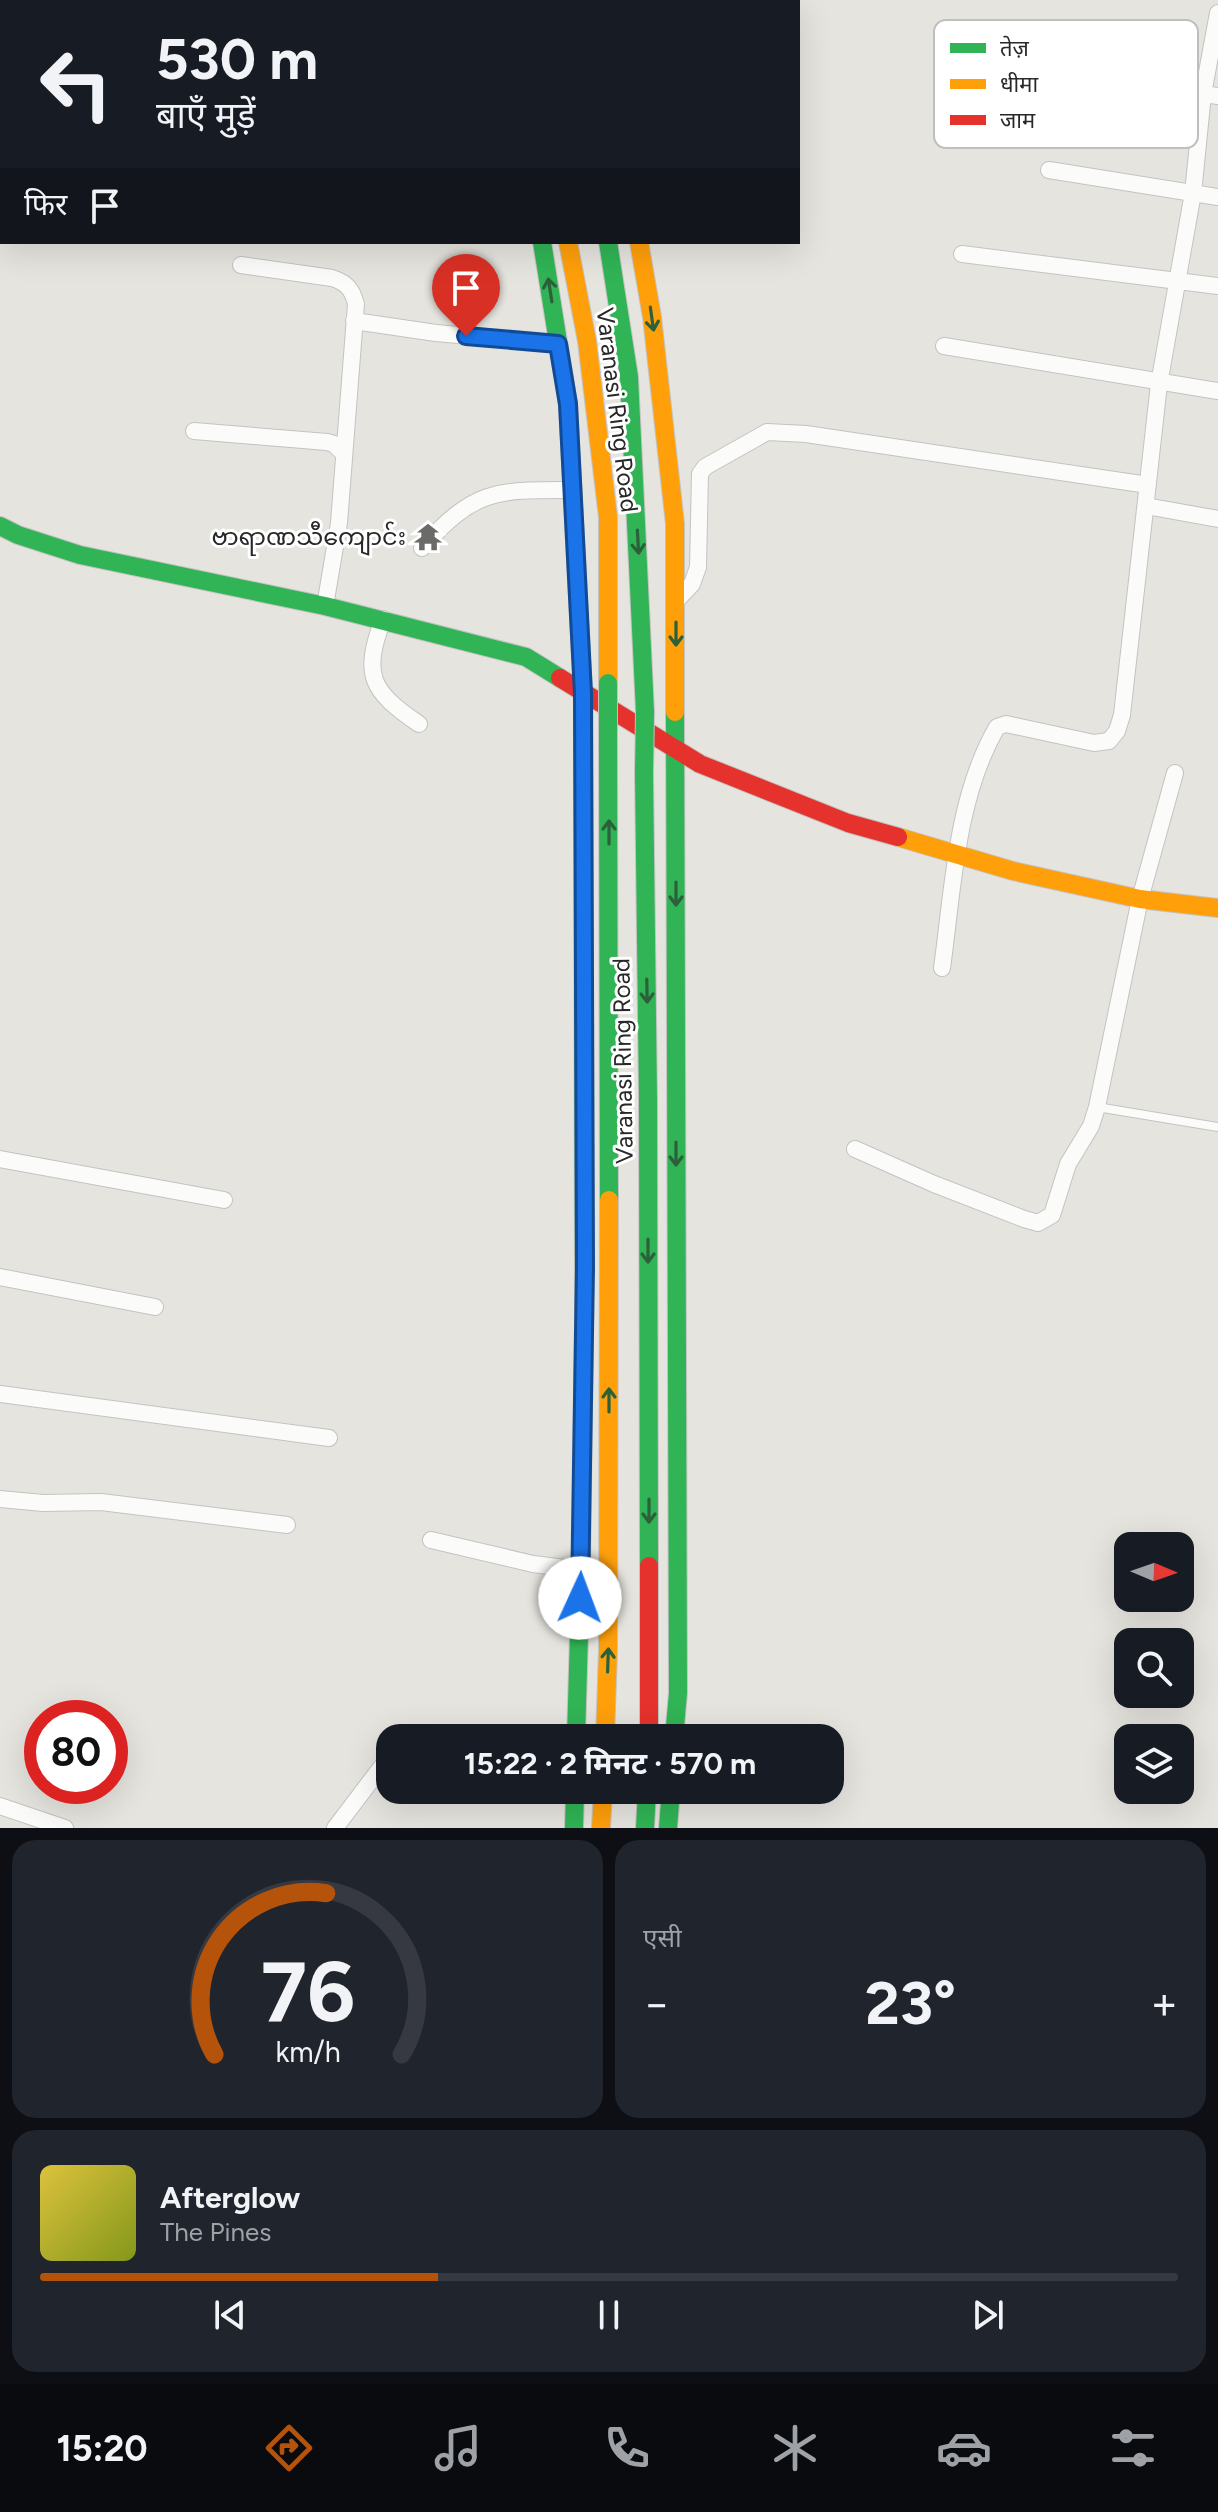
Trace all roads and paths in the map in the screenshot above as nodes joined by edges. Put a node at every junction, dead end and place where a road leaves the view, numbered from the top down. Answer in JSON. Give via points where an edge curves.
{"nodes":[{"id":1,"x":1218,"y":13,"type":"edge"},
{"id":2,"x":1210,"y":95,"type":"edge"},
{"id":3,"x":1049,"y":170,"type":"dead end"},
{"id":4,"x":1193,"y":193,"type":"junction"},
{"id":5,"x":1218,"y":197,"type":"edge"},
{"id":6,"x":542,"y":244,"type":"edge"},
{"id":7,"x":568,"y":244,"type":"edge"},
{"id":8,"x":608,"y":244,"type":"edge"},
{"id":9,"x":639,"y":244,"type":"edge"},
{"id":10,"x":962,"y":254,"type":"dead end"},
{"id":11,"x":241,"y":265,"type":"dead end"},
{"id":12,"x":1178,"y":280,"type":"junction"},
{"id":13,"x":1218,"y":286,"type":"edge"},
{"id":14,"x":354,"y":321,"type":"junction"},
{"id":15,"x":558,"y":344,"type":"junction"},
{"id":16,"x":944,"y":346,"type":"dead end"},
{"id":17,"x":1159,"y":384,"type":"junction"},
{"id":18,"x":1218,"y":391,"type":"edge"},
{"id":19,"x":194,"y":431,"type":"dead end"},
{"id":20,"x":343,"y":453,"type":"junction"},
{"id":21,"x":1148,"y":485,"type":"junction"},
{"id":22,"x":573,"y":490,"type":"junction"},
{"id":23,"x":1146,"y":506,"type":"junction"},
{"id":24,"x":1218,"y":519,"type":"edge"},
{"id":25,"x":0,"y":526,"type":"edge"},
{"id":26,"x":422,"y":548,"type":"dead end"},
{"id":27,"x":676,"y":602,"type":"junction"},
{"id":28,"x":325,"y":606,"type":"junction"},
{"id":29,"x":383,"y":619,"type":"junction"},
{"id":30,"x":583,"y":693,"type":"junction"},
{"id":31,"x":419,"y":724,"type":"dead end"},
{"id":32,"x":677,"y":750,"type":"junction"},
{"id":33,"x":1175,"y":773,"type":"dead end"},
{"id":34,"x":958,"y":857,"type":"junction"},
{"id":35,"x":1140,"y":899,"type":"junction"},
{"id":36,"x":1218,"y":908,"type":"edge"},
{"id":37,"x":942,"y":968,"type":"dead end"},
{"id":38,"x":1097,"y":1107,"type":"junction"},
{"id":39,"x":1218,"y":1127,"type":"edge"},
{"id":40,"x":855,"y":1149,"type":"dead end"},
{"id":41,"x":0,"y":1159,"type":"edge"},
{"id":42,"x":224,"y":1200,"type":"dead end"},
{"id":43,"x":0,"y":1277,"type":"edge"},
{"id":44,"x":155,"y":1307,"type":"dead end"},
{"id":45,"x":0,"y":1394,"type":"edge"},
{"id":46,"x":329,"y":1438,"type":"dead end"},
{"id":47,"x":0,"y":1499,"type":"edge"},
{"id":48,"x":287,"y":1525,"type":"dead end"},
{"id":49,"x":431,"y":1540,"type":"dead end"},
{"id":50,"x":581,"y":1570,"type":"junction"},
{"id":51,"x":576,"y":1724,"type":"edge"},
{"id":52,"x":605,"y":1724,"type":"edge"},
{"id":53,"x":649,"y":1724,"type":"edge"},
{"id":54,"x":675,"y":1724,"type":"edge"},
{"id":55,"x":376,"y":1774,"type":"edge"},
{"id":56,"x":575,"y":1804,"type":"edge"},
{"id":57,"x":602,"y":1804,"type":"edge"},
{"id":58,"x":646,"y":1804,"type":"edge"},
{"id":59,"x":670,"y":1804,"type":"edge"},
{"id":60,"x":0,"y":1806,"type":"edge"},
{"id":61,"x":65,"y":1828,"type":"edge"},
{"id":62,"x":335,"y":1828,"type":"edge"},
{"id":63,"x":574,"y":1828,"type":"edge"},
{"id":64,"x":601,"y":1828,"type":"edge"},
{"id":65,"x":645,"y":1828,"type":"edge"},
{"id":66,"x":668,"y":1828,"type":"edge"}],
"edges":[{"from":1,"to":2,"type":"street"},
{"from":2,"to":4,"type":"street"},
{"from":3,"to":4,"type":"street"},
{"from":4,"to":5,"type":"street"},
{"from":4,"to":12,"type":"street"},
{"from":15,"to":6,"type":"main road","one_way":true},
{"from":52,"to":7,"type":"main road","name":"Varanasi Ring Road","one_way":true,"bridge":true,"via":[[608,517],[587,341]]},
{"from":8,"to":53,"type":"main road","name":"Varanasi Ring Road","one_way":true,"bridge":true,"via":[[629,377],[645,712]]},
{"from":9,"to":27,"type":"main road","one_way":true,"via":[[675,524]]},
{"from":10,"to":12,"type":"street"},
{"from":11,"to":14,"type":"street","via":[[342,281],[354,296]]},
{"from":12,"to":13,"type":"street"},
{"from":12,"to":17,"type":"street"},
{"from":14,"to":15,"type":"street"},
{"from":14,"to":20,"type":"street"},
{"from":15,"to":22,"type":"main road"},
{"from":16,"to":17,"type":"street"},
{"from":17,"to":18,"type":"street"},
{"from":17,"to":21,"type":"street"},
{"from":19,"to":20,"type":"street","via":[[327,442]]},
{"from":20,"to":28,"type":"street","via":[[339,523]]},
{"from":21,"to":23,"type":"street"},
{"from":21,"to":27,"type":"street","via":[[767,432],[700,474],[698,567]]},
{"from":22,"to":26,"type":"street","via":[[485,496]]},
{"from":22,"to":30,"type":"main road"},
{"from":23,"to":24,"type":"street"},
{"from":23,"to":34,"type":"street","via":[[1117,731],[1109,741],[1094,743],[1006,724],[997,727],[985,748]]},
{"from":25,"to":28,"type":"main road","via":[[80,555]]},
{"from":27,"to":32,"type":"main road","one_way":true},
{"from":28,"to":29,"type":"main road"},
{"from":29,"to":30,"type":"main road","via":[[526,657]]},
{"from":29,"to":31,"type":"street","via":[[373,645],[375,681],[390,704]]},
{"from":30,"to":32,"type":"main road"},
{"from":30,"to":50,"type":"main road"},
{"from":32,"to":34,"type":"main road","via":[[848,823]]},
{"from":32,"to":54,"type":"main road","one_way":true},
{"from":33,"to":35,"type":"street"},
{"from":34,"to":35,"type":"main road"},
{"from":34,"to":37,"type":"street"},
{"from":35,"to":36,"type":"main road"},
{"from":35,"to":38,"type":"street"},
{"from":38,"to":39,"type":"lane"},
{"from":38,"to":40,"type":"street","via":[[1068,1164],[1052,1215],[1038,1223]]},
{"from":41,"to":42,"type":"street"},
{"from":43,"to":44,"type":"street"},
{"from":45,"to":46,"type":"street"},
{"from":47,"to":48,"type":"street","via":[[101,1502]]},
{"from":49,"to":50,"type":"street"},
{"from":50,"to":51,"type":"main road"},
{"from":55,"to":62,"type":"street"},
{"from":56,"to":63,"type":"main road"},
{"from":57,"to":64,"type":"main road"},
{"from":58,"to":65,"type":"main road"},
{"from":59,"to":66,"type":"main road"},
{"from":60,"to":61,"type":"street"}]}
